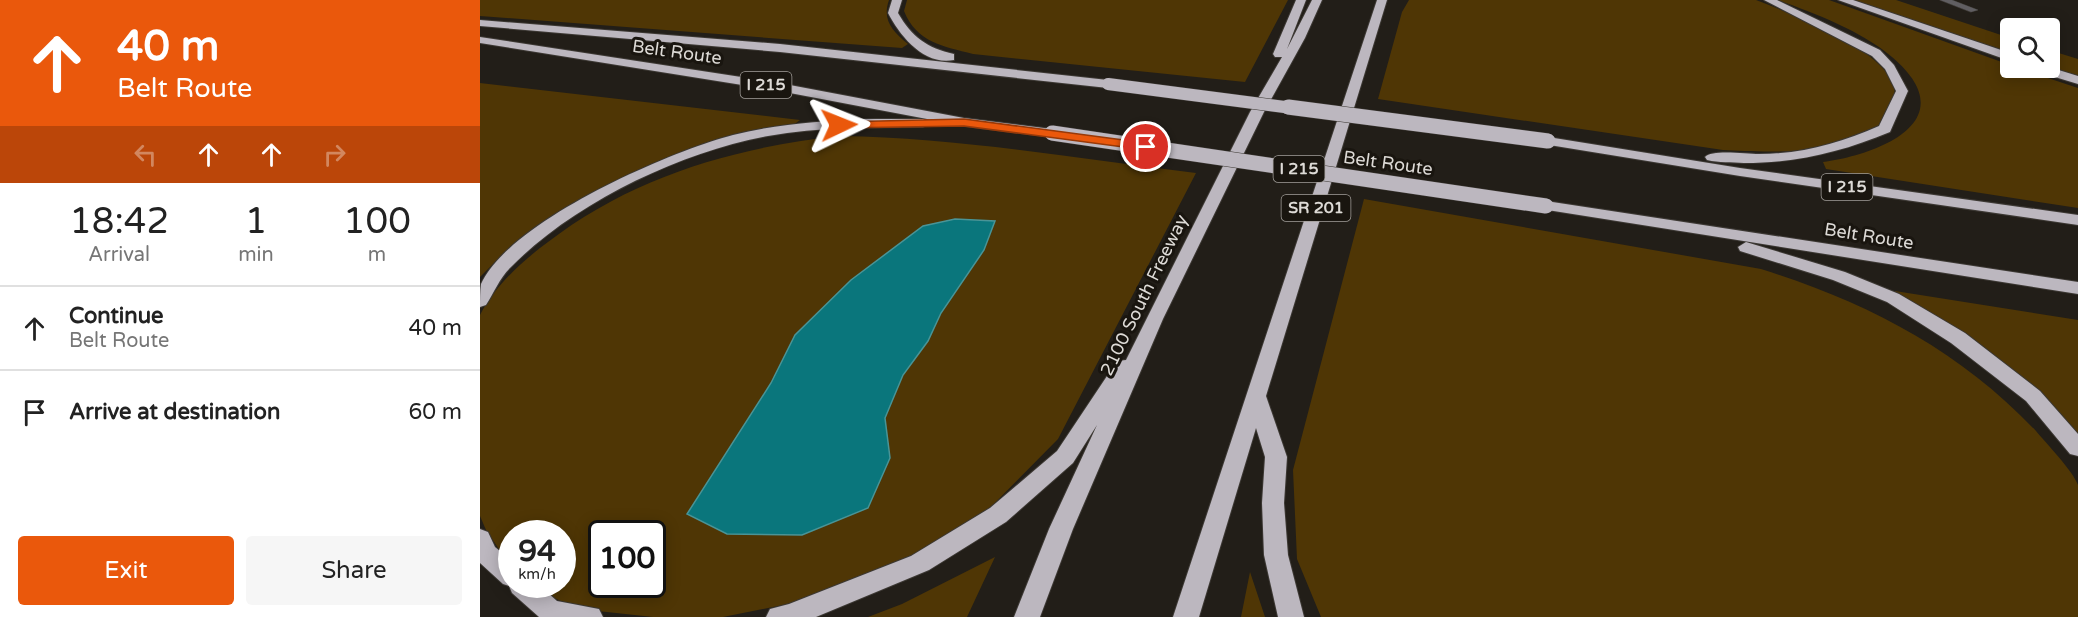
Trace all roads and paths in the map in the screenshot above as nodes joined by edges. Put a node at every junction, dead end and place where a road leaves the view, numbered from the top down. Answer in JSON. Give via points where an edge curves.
{"nodes":[{"id":1,"x":897,"y":0,"type":"edge"},
{"id":2,"x":1301,"y":0,"type":"edge"},
{"id":3,"x":1317,"y":0,"type":"edge"},
{"id":4,"x":1382,"y":0,"type":"edge"},
{"id":5,"x":1395,"y":0,"type":"edge"},
{"id":6,"x":1769,"y":0,"type":"edge"},
{"id":7,"x":1843,"y":0,"type":"edge"},
{"id":8,"x":1944,"y":0,"type":"edge"},
{"id":9,"x":1974,"y":10,"type":"dead end"},
{"id":10,"x":1375,"y":20,"type":"junction"},
{"id":11,"x":480,"y":23,"type":"edge"},
{"id":12,"x":480,"y":40,"type":"edge"},
{"id":13,"x":2000,"y":54,"type":"edge"},
{"id":14,"x":2060,"y":74,"type":"edge"},
{"id":15,"x":1072,"y":80,"type":"junction"},
{"id":16,"x":2078,"y":80,"type":"edge"},
{"id":17,"x":1257,"y":112,"type":"junction"},
{"id":18,"x":964,"y":123,"type":"junction"},
{"id":19,"x":1617,"y":151,"type":"junction"},
{"id":20,"x":1622,"y":218,"type":"junction"},
{"id":21,"x":2078,"y":220,"type":"edge"},
{"id":22,"x":2078,"y":288,"type":"edge"},
{"id":23,"x":480,"y":302,"type":"edge"},
{"id":24,"x":1154,"y":319,"type":"junction"},
{"id":25,"x":1257,"y":397,"type":"junction"},
{"id":26,"x":2078,"y":448,"type":"edge"},
{"id":27,"x":480,"y":539,"type":"edge"},
{"id":28,"x":498,"y":564,"type":"edge"},
{"id":29,"x":535,"y":598,"type":"edge"},
{"id":30,"x":590,"y":617,"type":"edge"},
{"id":31,"x":779,"y":617,"type":"edge"},
{"id":32,"x":1027,"y":617,"type":"edge"},
{"id":33,"x":1186,"y":617,"type":"edge"},
{"id":34,"x":1291,"y":617,"type":"edge"}],
"edges":[{"from":1,"to":15,"type":"highway","via":[[893,13],[901,29],[910,41],[935,54]]},
{"from":2,"to":17,"type":"highway"},
{"from":3,"to":17,"type":"highway","name":"2100 South Freeway"},
{"from":4,"to":10,"type":"highway","number":"SR 201"},
{"from":5,"to":10,"type":"highway"},
{"from":6,"to":19,"type":"highway","via":[[1876,53],[1890,68],[1902,91],[1885,129],[1819,154],[1777,159]]},
{"from":7,"to":13,"type":"highway"},
{"from":8,"to":9,"type":"lane"},
{"from":10,"to":25,"type":"highway","number":"SR 201"},
{"from":11,"to":15,"type":"highway","name":"Belt Route","number":"I 215","via":[[780,48]]},
{"from":12,"to":18,"type":"highway","name":"Belt Route","number":"I 215","via":[[774,86]]},
{"from":14,"to":16,"type":"highway"},
{"from":15,"to":19,"type":"highway","name":"Belt Route","number":"I 215","bridge":true},
{"from":17,"to":24,"type":"highway","name":"2100 South Freeway"},
{"from":18,"to":20,"type":"highway","name":"Belt Route","number":"I 215","bridge":true},
{"from":18,"to":23,"type":"highway","via":[[796,128],[726,141],[636,176],[538,234],[503,265]]},
{"from":19,"to":21,"type":"highway","name":"Belt Route","number":"I 215"},
{"from":20,"to":22,"type":"highway","name":"Belt Route","number":"I 215"},
{"from":20,"to":26,"type":"highway","via":[[1771,253],[1893,298],[1958,338],[2033,396]]},
{"from":24,"to":31,"type":"highway","via":[[1065,457],[998,515],[920,563],[790,616]]},
{"from":24,"to":32,"type":"highway","name":"2100 South Freeway","via":[[1061,529]]},
{"from":25,"to":33,"type":"highway","number":"SR 201"},
{"from":25,"to":34,"type":"highway","via":[[1276,457],[1276,555]]},
{"from":27,"to":28,"type":"highway","via":[[485,553]]},
{"from":29,"to":30,"type":"highway","via":[[551,612]]}]}
